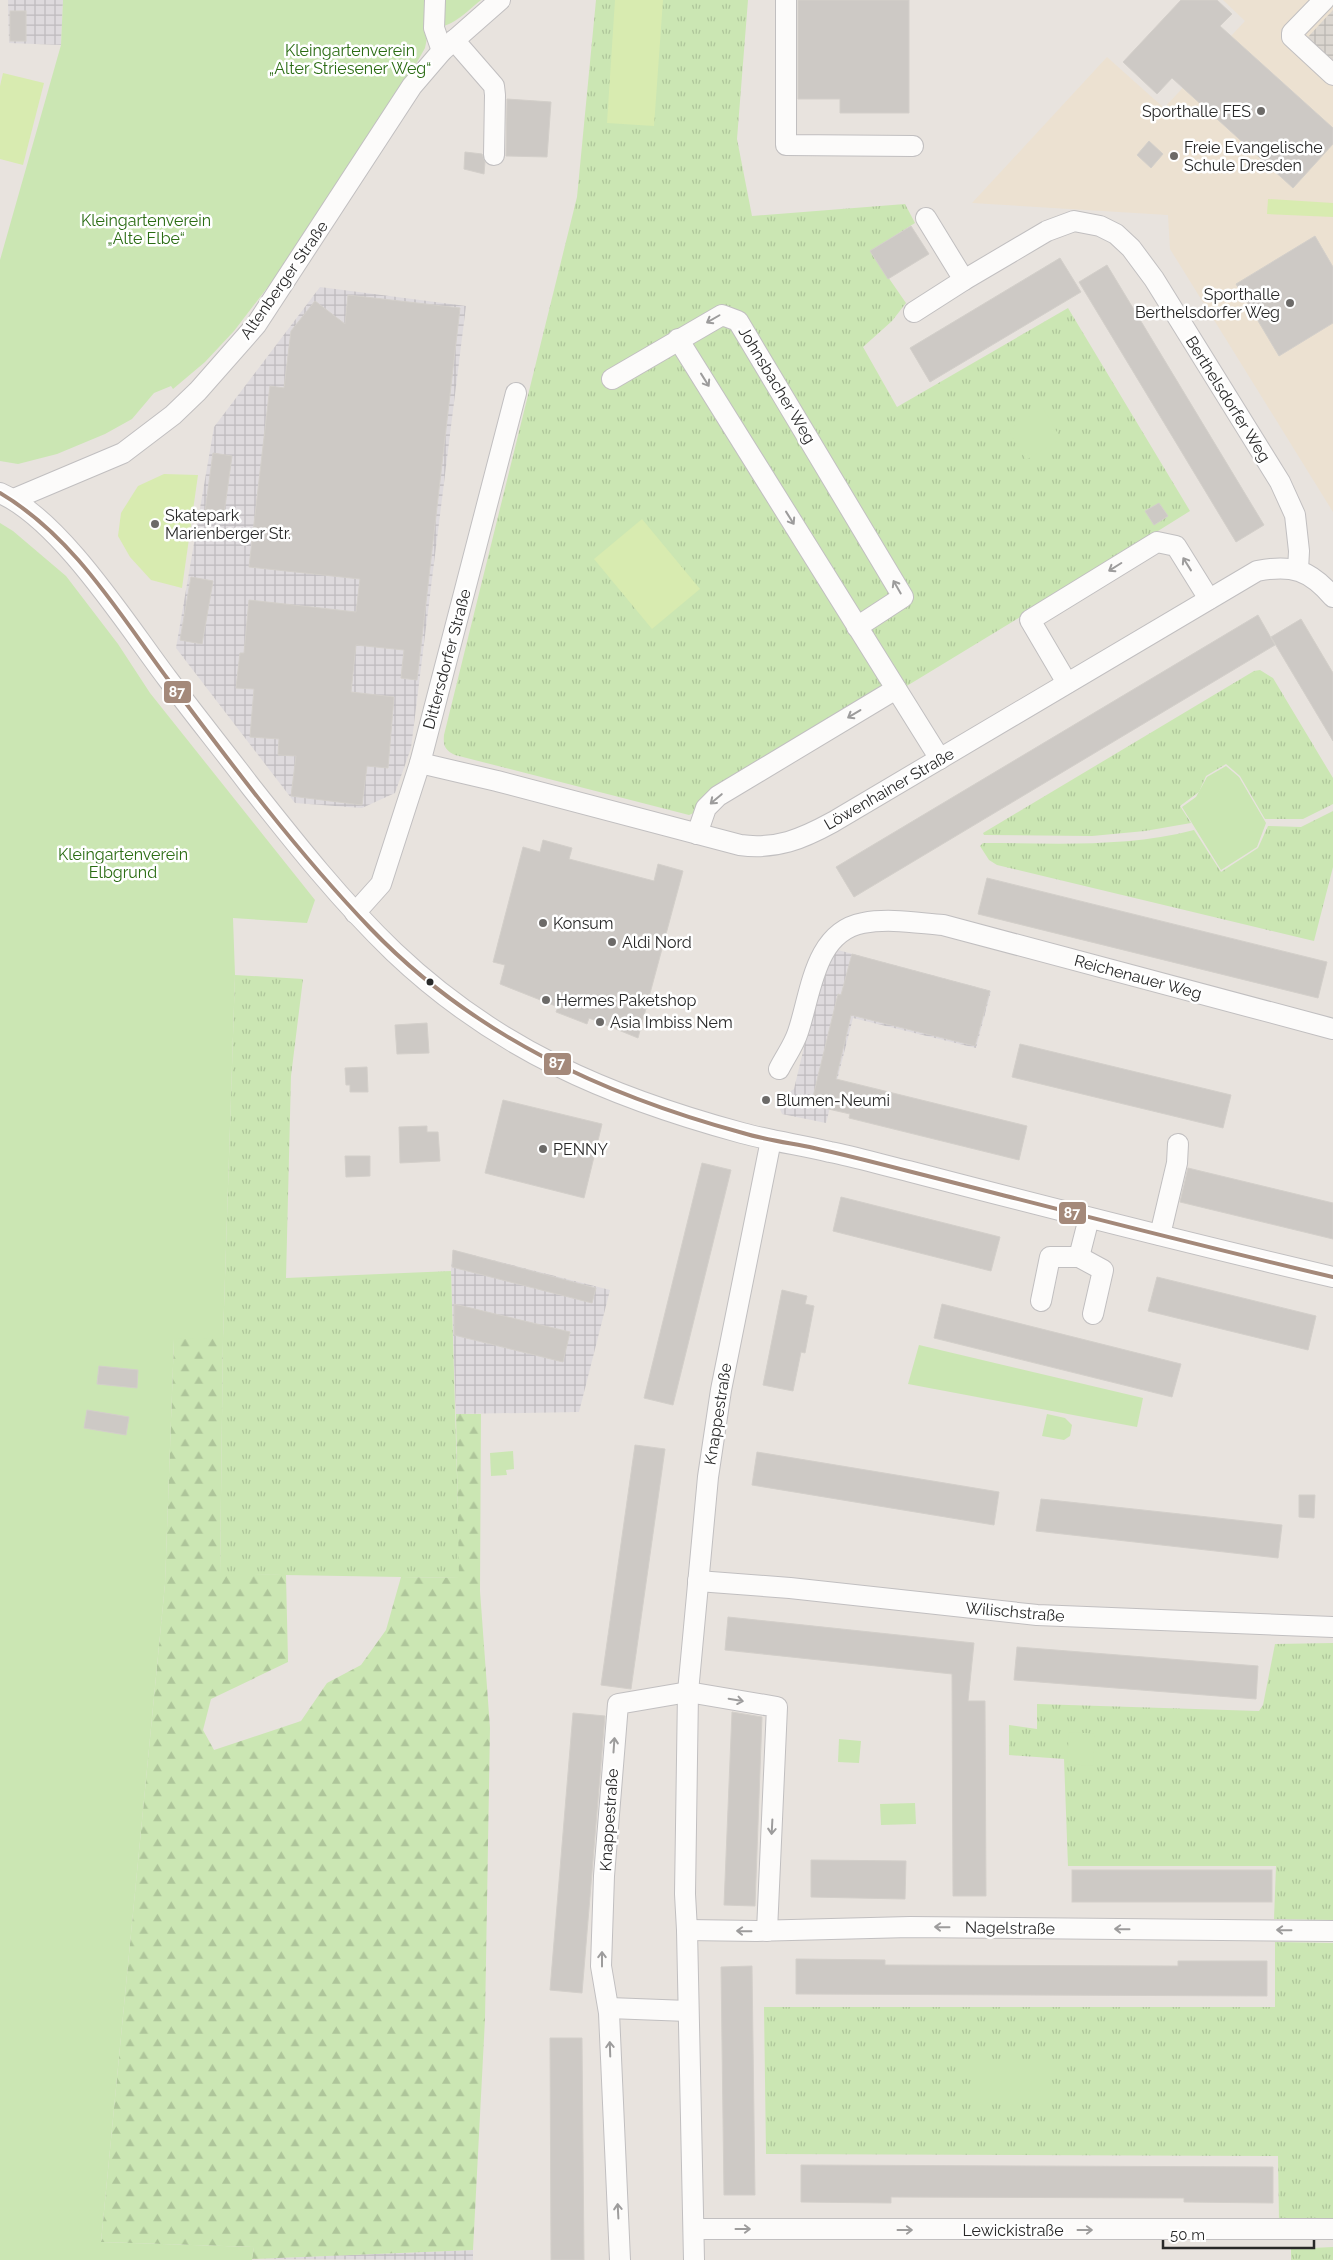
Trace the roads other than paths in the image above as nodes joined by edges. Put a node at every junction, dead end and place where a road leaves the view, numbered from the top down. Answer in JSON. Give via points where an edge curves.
{"nodes":[{"id":1,"x":435,"y":0,"type":"edge"},
{"id":2,"x":500,"y":0,"type":"edge"},
{"id":3,"x":786,"y":0,"type":"edge"},
{"id":4,"x":1324,"y":0,"type":"edge"},
{"id":5,"x":448,"y":45,"type":"junction"},
{"id":6,"x":1333,"y":75,"type":"edge"},
{"id":7,"x":913,"y":146,"type":"dead end"},
{"id":8,"x":494,"y":155,"type":"dead end"},
{"id":9,"x":926,"y":218,"type":"dead end"},
{"id":10,"x":964,"y":280,"type":"junction"},
{"id":11,"x":914,"y":312,"type":"dead end"},
{"id":12,"x":678,"y":339,"type":"junction"},
{"id":13,"x":612,"y":379,"type":"dead end"},
{"id":14,"x":516,"y":393,"type":"dead end"},
{"id":15,"x":7,"y":496,"type":"edge"},
{"id":16,"x":1298,"y":570,"type":"junction"},
{"id":17,"x":1333,"y":597,"type":"edge"},
{"id":18,"x":1209,"y":599,"type":"junction"},
{"id":19,"x":857,"y":627,"type":"junction"},
{"id":20,"x":1067,"y":683,"type":"junction"},
{"id":21,"x":896,"y":689,"type":"junction"},
{"id":22,"x":940,"y":759,"type":"junction"},
{"id":23,"x":420,"y":763,"type":"junction"},
{"id":24,"x":697,"y":834,"type":"junction"},
{"id":25,"x":355,"y":914,"type":"junction"},
{"id":26,"x":1333,"y":1029,"type":"edge"},
{"id":27,"x":779,"y":1069,"type":"dead end"},
{"id":28,"x":771,"y":1140,"type":"junction"},
{"id":29,"x":1178,"y":1144,"type":"dead end"},
{"id":30,"x":1088,"y":1218,"type":"junction"},
{"id":31,"x":1160,"y":1235,"type":"junction"},
{"id":32,"x":1079,"y":1257,"type":"junction"},
{"id":33,"x":1333,"y":1277,"type":"edge"},
{"id":34,"x":1040,"y":1301,"type":"dead end"},
{"id":35,"x":1093,"y":1314,"type":"dead end"},
{"id":36,"x":698,"y":1581,"type":"junction"},
{"id":37,"x":1333,"y":1627,"type":"edge"},
{"id":38,"x":688,"y":1692,"type":"junction"},
{"id":39,"x":687,"y":1930,"type":"junction"},
{"id":40,"x":767,"y":1931,"type":"junction"},
{"id":41,"x":1333,"y":1931,"type":"edge"},
{"id":42,"x":608,"y":2008,"type":"junction"},
{"id":43,"x":688,"y":2011,"type":"junction"},
{"id":44,"x":694,"y":2229,"type":"junction"},
{"id":45,"x":1333,"y":2229,"type":"edge"},
{"id":46,"x":620,"y":2260,"type":"edge"},
{"id":47,"x":694,"y":2260,"type":"edge"}],
"edges":[{"from":1,"to":5,"type":"street","via":[[434,28]]},
{"from":2,"to":5,"type":"street","name":"Altenberger Straße"},
{"from":3,"to":7,"type":"street","via":[[786,145]]},
{"from":4,"to":6,"type":"street","via":[[1292,33],[1292,38]]},
{"from":5,"to":8,"type":"street","via":[[494,86]]},
{"from":5,"to":15,"type":"street","name":"Altenberger Straße","via":[[412,86],[256,325],[198,391],[173,415],[123,453]]},
{"from":9,"to":10,"type":"street"},
{"from":10,"to":11,"type":"street","name":"Berthelsdorfer Weg"},
{"from":10,"to":16,"type":"street","name":"Berthelsdorfer Weg","via":[[1047,231],[1074,221],[1100,226],[1116,234],[1154,279],[1280,482],[1295,515]]},
{"from":12,"to":13,"type":"street"},
{"from":12,"to":19,"type":"street","one_way":true},
{"from":19,"to":12,"type":"street","name":"Johnsbacher Weg","one_way":true,"via":[[903,596],[738,321],[722,315]]},
{"from":14,"to":23,"type":"street","name":"Dittersdorfer Straße"},
{"from":15,"to":25,"type":"street","via":[[49,529],[87,572],[266,806]]},
{"from":16,"to":17,"type":"street","name":"Löwenhainer Straße","via":[[1319,581]]},
{"from":16,"to":18,"type":"street","name":"Löwenhainer Straße","via":[[1279,567],[1257,571]]},
{"from":18,"to":20,"type":"street","name":"Löwenhainer Straße"},
{"from":18,"to":20,"type":"street","one_way":true,"via":[[1176,546],[1157,542],[1030,620]]},
{"from":19,"to":21,"type":"street"},
{"from":20,"to":22,"type":"street","name":"Löwenhainer Straße"},
{"from":21,"to":22,"type":"street"},
{"from":21,"to":24,"type":"street","one_way":true,"via":[[718,796],[706,808]]},
{"from":22,"to":24,"type":"street","name":"Löwenhainer Straße","via":[[833,822],[792,842],[757,847]]},
{"from":23,"to":24,"type":"street","name":"Löwenhainer Straße"},
{"from":23,"to":25,"type":"street","name":"Dittersdorfer Straße","via":[[381,884]]},
{"from":25,"to":28,"type":"street","via":[[452,1000],[518,1046],[629,1098]]},
{"from":26,"to":27,"type":"street","name":"Reichenauer Weg","via":[[939,920],[887,921],[853,926],[829,944],[821,957],[798,1033]]},
{"from":28,"to":30,"type":"street","via":[[833,1152]]},
{"from":28,"to":36,"type":"street","name":"Knappestraße","via":[[721,1390],[708,1477]]},
{"from":29,"to":31,"type":"street","via":[[1177,1162]]},
{"from":30,"to":31,"type":"street"},
{"from":30,"to":32,"type":"street"},
{"from":31,"to":33,"type":"street"},
{"from":32,"to":34,"type":"street","via":[[1050,1257]]},
{"from":32,"to":35,"type":"street","via":[[1103,1270]]},
{"from":36,"to":37,"type":"street","name":"Wilischstraße","via":[[1037,1615]]},
{"from":36,"to":38,"type":"street","name":"Knappestraße"},
{"from":38,"to":39,"type":"street","name":"Knappestraße"},
{"from":38,"to":40,"type":"street","name":"Knappestraße","one_way":true,"via":[[777,1707]]},
{"from":42,"to":38,"type":"street","name":"Knappestraße","one_way":true,"via":[[601,1966],[604,1876],[618,1704]]},
{"from":40,"to":39,"type":"street","name":"Nagelstraße","one_way":true},
{"from":39,"to":43,"type":"street","name":"Knappestraße"},
{"from":41,"to":40,"type":"street","name":"Nagelstraße","one_way":true,"via":[[923,1927]]},
{"from":42,"to":43,"type":"street"},
{"from":46,"to":42,"type":"street","name":"Knappestraße","one_way":true},
{"from":43,"to":44,"type":"street","name":"Knappestraße"},
{"from":44,"to":45,"type":"street","name":"Lewickistraße","one_way":true},
{"from":44,"to":47,"type":"street","name":"Knappestraße"}]}
